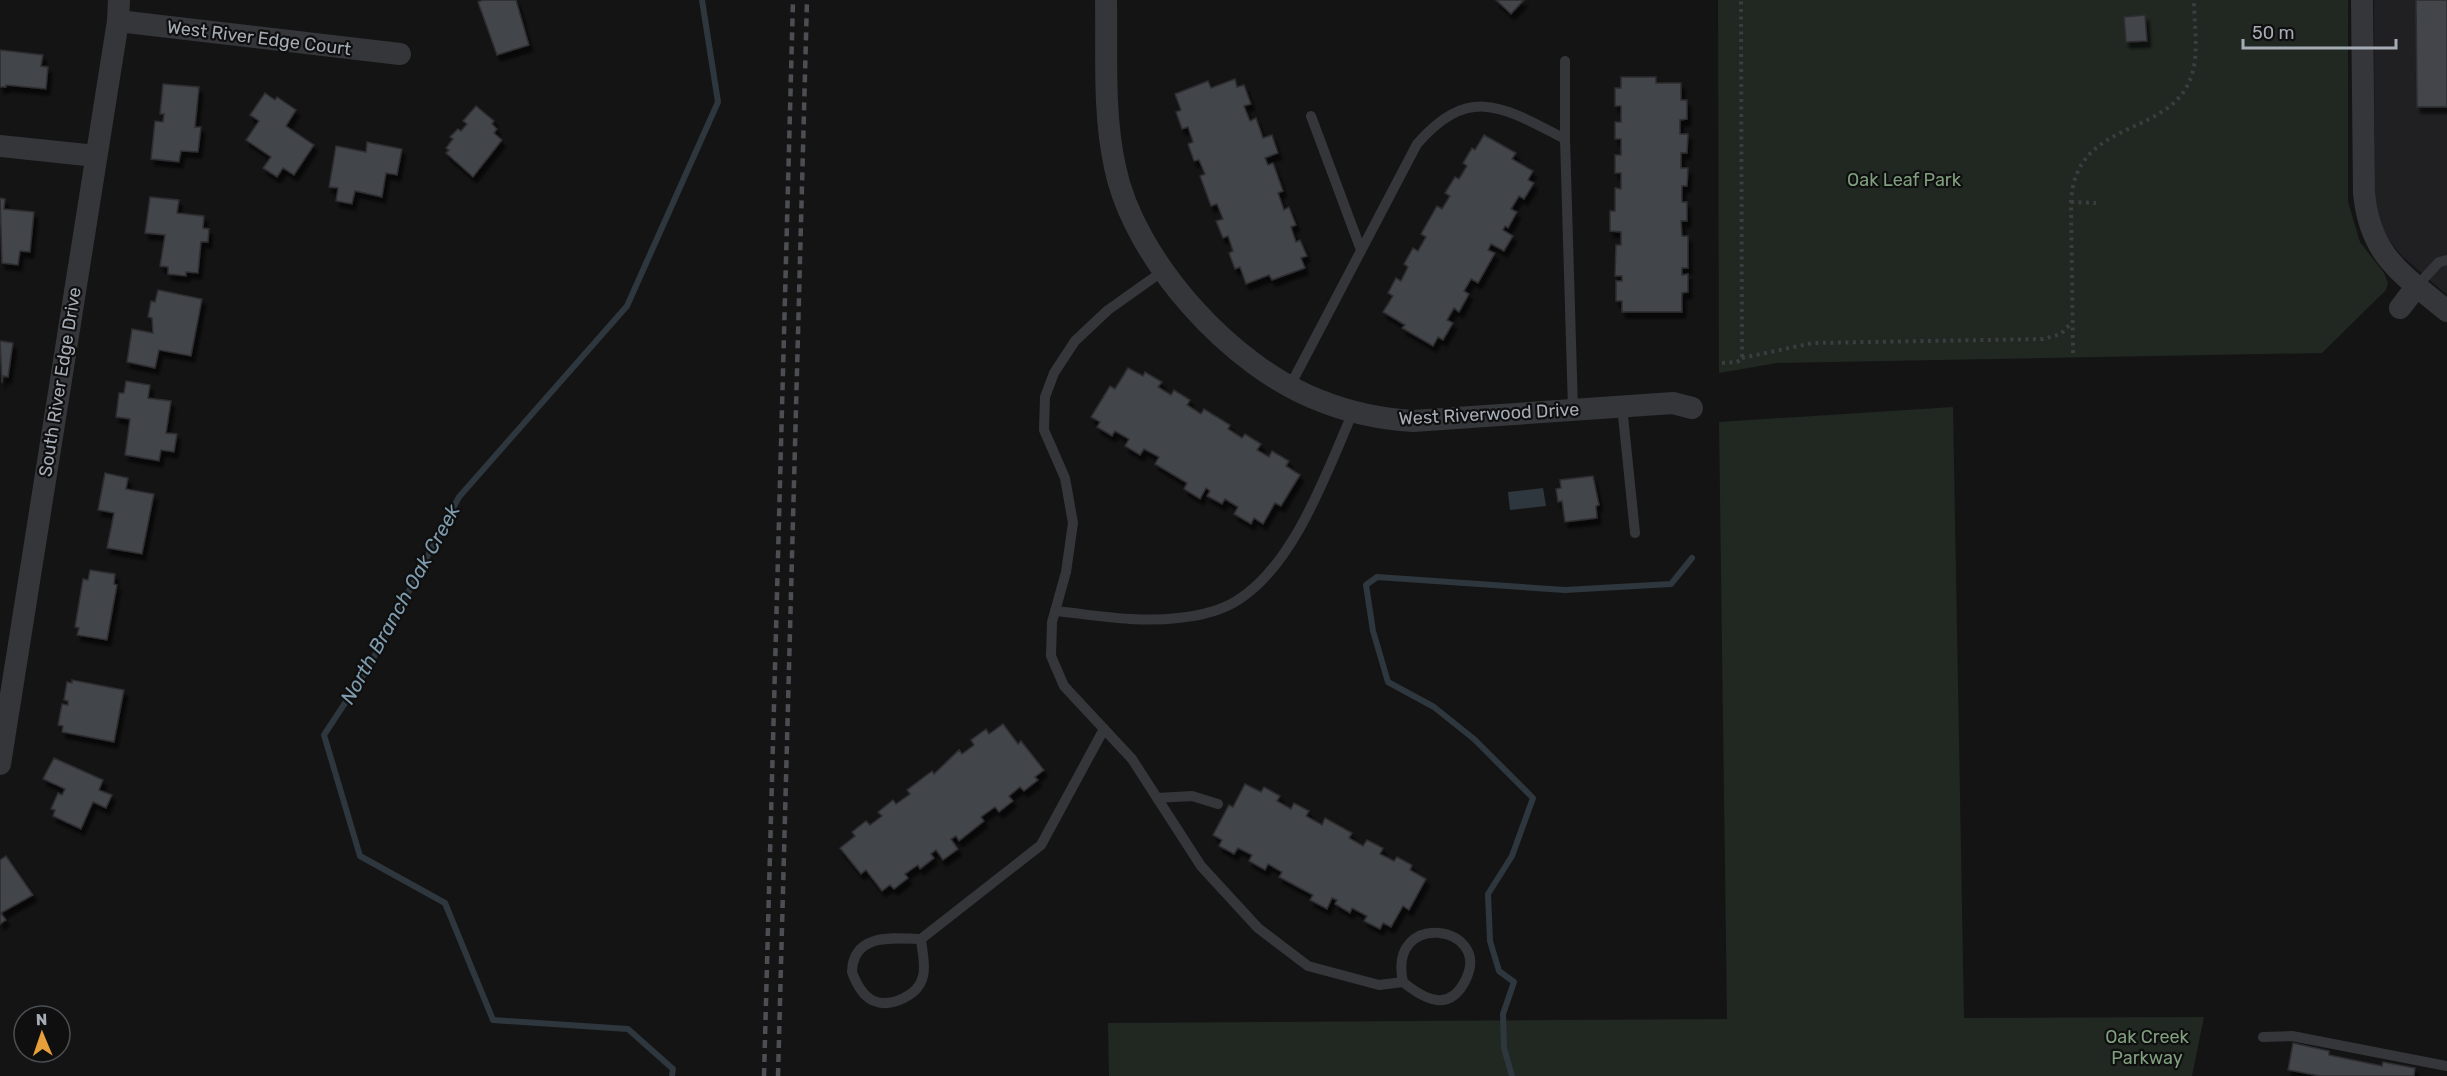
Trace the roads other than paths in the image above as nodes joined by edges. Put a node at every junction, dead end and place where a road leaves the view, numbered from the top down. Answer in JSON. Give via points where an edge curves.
{"nodes":[{"id":1,"x":1106,"y":0,"type":"edge"},
{"id":2,"x":2362,"y":0,"type":"edge"},
{"id":3,"x":118,"y":11,"type":"edge"},
{"id":4,"x":400,"y":54,"type":"dead end"},
{"id":5,"x":1565,"y":61,"type":"dead end"},
{"id":6,"x":1311,"y":116,"type":"dead end"},
{"id":7,"x":1565,"y":139,"type":"junction"},
{"id":8,"x":0,"y":146,"type":"edge"},
{"id":9,"x":96,"y":156,"type":"junction"},
{"id":10,"x":1361,"y":250,"type":"junction"},
{"id":11,"x":2447,"y":260,"type":"edge"},
{"id":12,"x":1163,"y":272,"type":"junction"},
{"id":13,"x":2417,"y":286,"type":"junction"},
{"id":14,"x":2400,"y":308,"type":"dead end"},
{"id":15,"x":2447,"y":311,"type":"edge"},
{"id":16,"x":1290,"y":386,"type":"junction"},
{"id":17,"x":1622,"y":406,"type":"junction"},
{"id":18,"x":1692,"y":408,"type":"dead end"},
{"id":19,"x":1573,"y":409,"type":"junction"},
{"id":20,"x":1353,"y":412,"type":"junction"},
{"id":21,"x":1635,"y":533,"type":"dead end"},
{"id":22,"x":1055,"y":611,"type":"junction"},
{"id":23,"x":1104,"y":729,"type":"junction"},
{"id":24,"x":0,"y":764,"type":"edge"},
{"id":25,"x":1157,"y":798,"type":"junction"},
{"id":26,"x":1218,"y":804,"type":"dead end"},
{"id":27,"x":921,"y":939,"type":"junction"},
{"id":28,"x":1403,"y":982,"type":"junction"},
{"id":29,"x":2263,"y":1037,"type":"dead end"},
{"id":30,"x":2447,"y":1065,"type":"edge"}],
"edges":[{"from":1,"to":12,"type":"street","name":"West Riverwood Drive","via":[[1107,122],[1115,169],[1129,214]]},
{"from":2,"to":13,"type":"street","via":[[2368,224],[2381,249]]},
{"from":3,"to":4,"type":"street","name":"West River Edge Court"},
{"from":3,"to":9,"type":"street","name":"South River Edge Drive"},
{"from":5,"to":7,"type":"lane"},
{"from":6,"to":10,"type":"lane"},
{"from":7,"to":10,"type":"lane","via":[[1508,110],[1482,107],[1455,111],[1435,123],[1417,144]]},
{"from":7,"to":19,"type":"lane"},
{"from":8,"to":9,"type":"street"},
{"from":9,"to":24,"type":"street","name":"South River Edge Drive"},
{"from":10,"to":16,"type":"lane"},
{"from":11,"to":13,"type":"lane","via":[[2439,262]]},
{"from":12,"to":16,"type":"street","name":"West Riverwood Drive","via":[[1192,309],[1232,345]]},
{"from":12,"to":22,"type":"lane","via":[[1108,310],[1075,341],[1054,373],[1045,397],[1044,430],[1065,478],[1073,523]]},
{"from":13,"to":14,"type":"street"},
{"from":13,"to":15,"type":"street"},
{"from":16,"to":20,"type":"street","name":"West Riverwood Drive"},
{"from":17,"to":18,"type":"street","name":"West Riverwood Drive","via":[[1673,403]]},
{"from":17,"to":19,"type":"street","name":"West Riverwood Drive"},
{"from":17,"to":21,"type":"lane"},
{"from":19,"to":20,"type":"street","name":"West Riverwood Drive","via":[[1413,421]]},
{"from":20,"to":22,"type":"lane","via":[[1307,515],[1270,572],[1238,600],[1207,613],[1161,620]]},
{"from":22,"to":23,"type":"lane","via":[[1051,656],[1064,686]]},
{"from":23,"to":25,"type":"lane","via":[[1132,759]]},
{"from":23,"to":27,"type":"lane","via":[[1041,844]]},
{"from":25,"to":26,"type":"lane","via":[[1192,796]]},
{"from":25,"to":28,"type":"lane","via":[[1201,866],[1258,928],[1292,956],[1308,966],[1379,986]]},
{"from":27,"to":27,"type":"lane","via":[[923,977],[909,996],[875,1002],[864,995],[852,972],[856,952],[865,943]]},
{"from":28,"to":28,"type":"lane","via":[[1430,1000],[1449,999],[1460,991],[1468,976],[1469,955],[1463,943],[1435,932],[1419,935],[1404,950],[1400,967]]},
{"from":29,"to":30,"type":"lane","via":[[2292,1036]]}]}
